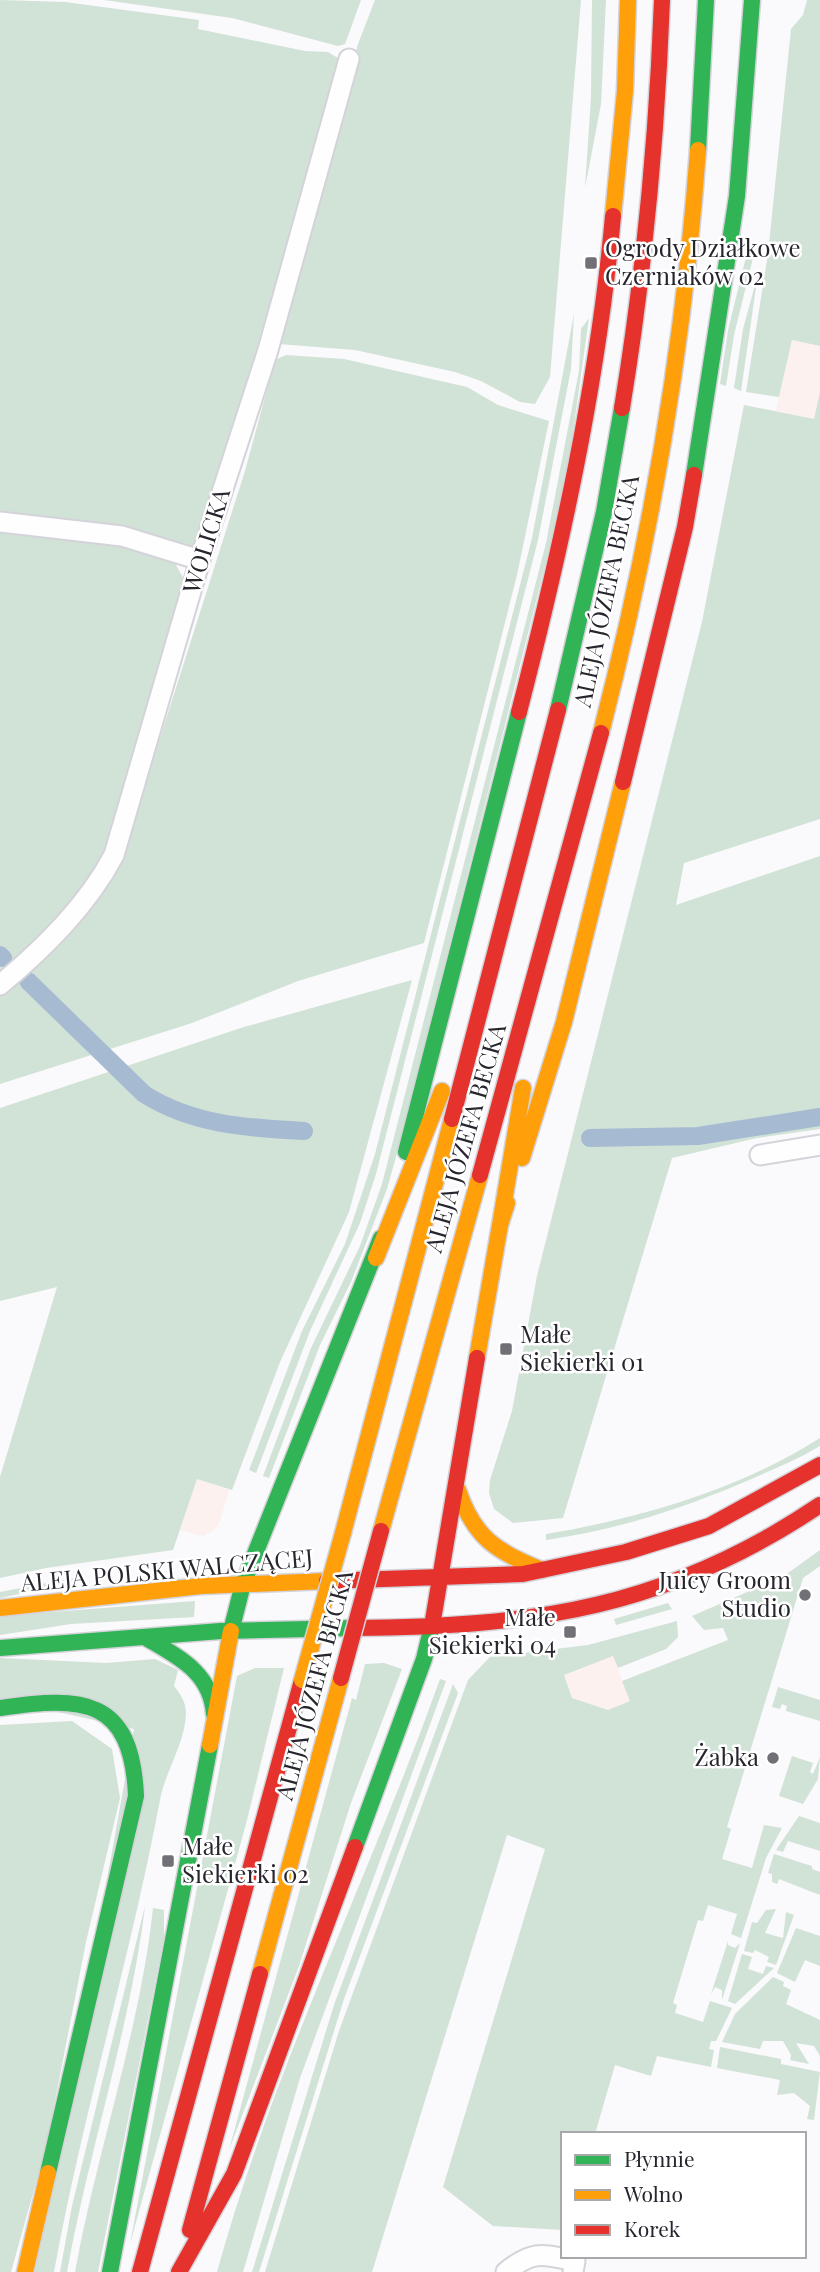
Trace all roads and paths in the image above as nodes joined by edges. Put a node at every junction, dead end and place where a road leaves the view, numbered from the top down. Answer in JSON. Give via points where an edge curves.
{"nodes":[{"id":1,"x":628,"y":0,"type":"edge"},
{"id":2,"x":662,"y":0,"type":"edge"},
{"id":3,"x":708,"y":0,"type":"edge"},
{"id":4,"x":752,"y":0,"type":"edge"},
{"id":5,"x":349,"y":59,"type":"dead end"},
{"id":6,"x":0,"y":522,"type":"edge"},
{"id":7,"x":200,"y":560,"type":"junction"},
{"id":8,"x":542,"y":951,"type":"junction"},
{"id":9,"x":490,"y":973,"type":"junction"},
{"id":10,"x":0,"y":985,"type":"edge"},
{"id":11,"x":820,"y":1145,"type":"edge"},
{"id":12,"x":760,"y":1155,"type":"dead end"},
{"id":13,"x":500,"y":1225,"type":"junction"},
{"id":14,"x":376,"y":1258,"type":"junction"},
{"id":15,"x":820,"y":1465,"type":"edge"},
{"id":16,"x":457,"y":1487,"type":"junction"},
{"id":17,"x":820,"y":1506,"type":"edge"},
{"id":18,"x":542,"y":1570,"type":"junction"},
{"id":19,"x":441,"y":1577,"type":"junction"},
{"id":20,"x":243,"y":1584,"type":"junction"},
{"id":21,"x":0,"y":1608,"type":"edge"},
{"id":22,"x":432,"y":1626,"type":"junction"},
{"id":23,"x":231,"y":1631,"type":"junction"},
{"id":24,"x":148,"y":1639,"type":"junction"},
{"id":25,"x":0,"y":1647,"type":"edge"},
{"id":26,"x":0,"y":1707,"type":"edge"},
{"id":27,"x":214,"y":1735,"type":"junction"},
{"id":28,"x":574,"y":2267,"type":"edge"},
{"id":29,"x":25,"y":2272,"type":"edge"},
{"id":30,"x":110,"y":2272,"type":"edge"},
{"id":31,"x":140,"y":2272,"type":"edge"},
{"id":32,"x":179,"y":2272,"type":"edge"},
{"id":33,"x":506,"y":2272,"type":"edge"}],
"edges":[{"from":1,"to":14,"type":"main road","via":[[625,91],[608,272],[570,501]]},
{"from":2,"to":9,"type":"main road","name":"ALEJA JÓZEFA BECKA","via":[[659,83],[633,341],[604,512],[575,648]]},
{"from":3,"to":8,"type":"main road","name":"ALEJA JÓZEFA BECKA","via":[[692,230],[648,525],[620,658]]},
{"from":4,"to":13,"type":"main road","via":[[737,196],[685,527],[564,1022]]},
{"from":5,"to":7,"type":"street","name":"WOLICKA","via":[[268,349]]},
{"from":6,"to":7,"type":"street","via":[[122,536]]},
{"from":7,"to":10,"type":"street","name":"WOLICKA","via":[[114,855],[77,911]]},
{"from":8,"to":13,"type":"main road"},
{"from":8,"to":32,"type":"main road","name":"ALEJA JÓZEFA BECKA","bridge":true},
{"from":9,"to":14,"type":"main road"},
{"from":9,"to":31,"type":"main road","name":"ALEJA JÓZEFA BECKA","bridge":true},
{"from":11,"to":12,"type":"street"},
{"from":13,"to":16,"type":"main road"},
{"from":14,"to":20,"type":"main road"},
{"from":15,"to":18,"type":"main road","name":"ALEJA POLSKI WALCZĄCEJ","via":[[709,1526],[626,1552]]},
{"from":16,"to":18,"type":"main road","via":[[469,1521],[484,1540]]},
{"from":16,"to":19,"type":"main road"},
{"from":17,"to":22,"type":"main road","via":[[690,1579],[632,1598],[512,1622]]},
{"from":18,"to":19,"type":"main road","name":"ALEJA POLSKI WALCZĄCEJ"},
{"from":19,"to":20,"type":"main road","name":"ALEJA POLSKI WALCZĄCEJ"},
{"from":19,"to":22,"type":"main road"},
{"from":20,"to":21,"type":"main road","name":"ALEJA POLSKI WALCZĄCEJ"},
{"from":20,"to":23,"type":"main road"},
{"from":22,"to":23,"type":"main road"},
{"from":22,"to":32,"type":"main road","via":[[425,1659],[234,2174]]},
{"from":23,"to":24,"type":"main road"},
{"from":23,"to":27,"type":"main road"},
{"from":24,"to":25,"type":"main road"},
{"from":24,"to":27,"type":"main road","via":[[190,1665],[210,1686],[215,1704]]},
{"from":26,"to":29,"type":"main road","via":[[62,1701],[98,1710],[121,1730],[134,1756],[136,1773],[136,1796]]},
{"from":27,"to":30,"type":"main road"},
{"from":28,"to":33,"type":"street","via":[[535,2254]]}]}
